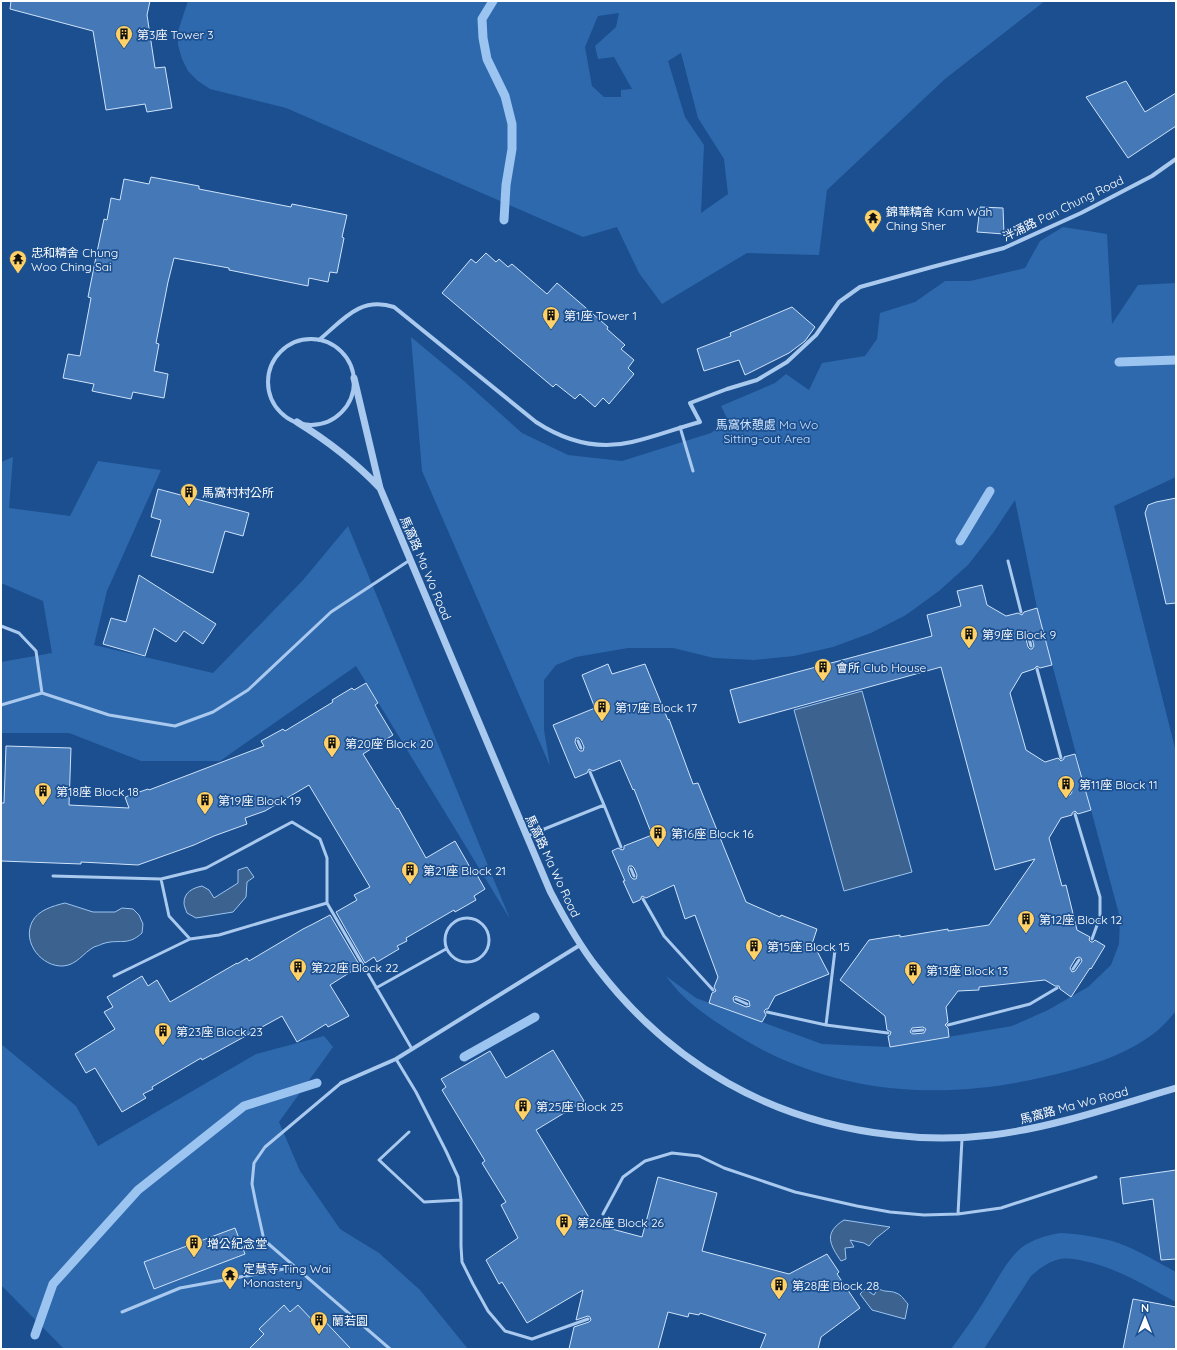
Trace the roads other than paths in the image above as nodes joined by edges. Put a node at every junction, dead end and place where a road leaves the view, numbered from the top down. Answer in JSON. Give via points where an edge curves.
{"nodes":[{"id":1,"x":1176,"y":159,"type":"edge"},
{"id":2,"x":319,"y":340,"type":"junction"},
{"id":3,"x":354,"y":378,"type":"junction"},
{"id":4,"x":297,"y":422,"type":"junction"},
{"id":5,"x":680,"y":427,"type":"junction"},
{"id":6,"x":693,"y":471,"type":"dead end"},
{"id":7,"x":380,"y":488,"type":"junction"},
{"id":8,"x":410,"y":560,"type":"junction"},
{"id":9,"x":1008,"y":561,"type":"dead end"},
{"id":10,"x":1021,"y":612,"type":"dead end"},
{"id":11,"x":1,"y":626,"type":"edge"},
{"id":12,"x":1028,"y":635,"type":"dead end"},
{"id":13,"x":1030,"y":646,"type":"dead end"},
{"id":14,"x":1036,"y":669,"type":"dead end"},
{"id":15,"x":42,"y":693,"type":"junction"},
{"id":16,"x":1,"y":705,"type":"edge"},
{"id":17,"x":578,"y":741,"type":"dead end"},
{"id":18,"x":581,"y":748,"type":"dead end"},
{"id":19,"x":1061,"y":758,"type":"dead end"},
{"id":20,"x":590,"y":772,"type":"dead end"},
{"id":21,"x":1067,"y":780,"type":"dead end"},
{"id":22,"x":1070,"y":792,"type":"dead end"},
{"id":23,"x":604,"y":804,"type":"junction"},
{"id":24,"x":1076,"y":814,"type":"dead end"},
{"id":25,"x":527,"y":836,"type":"junction"},
{"id":26,"x":622,"y":847,"type":"dead end"},
{"id":27,"x":631,"y":869,"type":"dead end"},
{"id":28,"x":53,"y":876,"type":"dead end"},
{"id":29,"x":634,"y":876,"type":"dead end"},
{"id":30,"x":160,"y":879,"type":"junction"},
{"id":31,"x":643,"y":899,"type":"dead end"},
{"id":32,"x":328,"y":903,"type":"junction"},
{"id":33,"x":190,"y":939,"type":"junction"},
{"id":34,"x":1092,"y":939,"type":"dead end"},
{"id":35,"x":580,"y":945,"type":"junction"},
{"id":36,"x":446,"y":949,"type":"junction"},
{"id":37,"x":835,"y":950,"type":"dead end"},
{"id":38,"x":1079,"y":960,"type":"dead end"},
{"id":39,"x":1073,"y":969,"type":"dead end"},
{"id":40,"x":114,"y":976,"type":"dead end"},
{"id":41,"x":376,"y":988,"type":"junction"},
{"id":42,"x":1057,"y":988,"type":"dead end"},
{"id":43,"x":713,"y":990,"type":"dead end"},
{"id":44,"x":736,"y":999,"type":"dead end"},
{"id":45,"x":747,"y":1004,"type":"dead end"},
{"id":46,"x":767,"y":1012,"type":"dead end"},
{"id":47,"x":826,"y":1025,"type":"junction"},
{"id":48,"x":948,"y":1025,"type":"dead end"},
{"id":49,"x":923,"y":1030,"type":"dead end"},
{"id":50,"x":913,"y":1032,"type":"dead end"},
{"id":51,"x":888,"y":1034,"type":"dead end"},
{"id":52,"x":412,"y":1049,"type":"junction"},
{"id":53,"x":396,"y":1059,"type":"junction"},
{"id":54,"x":341,"y":1083,"type":"joint"},
{"id":55,"x":1176,"y":1088,"type":"edge"},
{"id":56,"x":409,"y":1132,"type":"dead end"},
{"id":57,"x":962,"y":1137,"type":"junction"},
{"id":58,"x":1096,"y":1177,"type":"dead end"},
{"id":59,"x":461,"y":1200,"type":"junction"},
{"id":60,"x":603,"y":1214,"type":"dead end"},
{"id":61,"x":958,"y":1214,"type":"junction"},
{"id":62,"x":296,"y":1268,"type":"junction"},
{"id":63,"x":122,"y":1312,"type":"dead end"},
{"id":64,"x":588,"y":1319,"type":"dead end"},
{"id":65,"x":390,"y":1349,"type":"edge"}],
"edges":[{"from":1,"to":5,"type":"street","name":"泮涌路 Pan Chung Road","via":[[1152,176],[1081,213],[1004,248],[860,287],[838,302],[816,335],[788,362],[757,380],[690,403],[700,422]]},
{"from":2,"to":3,"type":"street","name":"馬窩路 Ma Wo Road","via":[[332,344],[343,352]]},
{"from":2,"to":4,"type":"street","name":"馬窩路 Ma Wo Road","via":[[305,339],[291,344],[279,352],[271,364],[269,392],[284,416]]},
{"from":2,"to":5,"type":"street","via":[[365,305],[384,304],[403,313],[536,422],[560,436],[582,442],[615,444],[632,442]]},
{"from":3,"to":4,"type":"street","name":"馬窩路 Ma Wo Road","via":[[347,405],[338,415],[325,422]]},
{"from":3,"to":7,"type":"street","name":"馬窩路 Ma Wo Road"},
{"from":4,"to":7,"type":"street","name":"馬窩路 Ma Wo Road","via":[[341,452]]},
{"from":5,"to":6,"type":"lane"},
{"from":7,"to":8,"type":"street","name":"馬窩路 Ma Wo Road"},
{"from":8,"to":15,"type":"lane","via":[[331,612],[248,690],[213,712],[175,726],[109,715]]},
{"from":8,"to":25,"type":"street","name":"馬窩路 Ma Wo Road"},
{"from":9,"to":10,"type":"lane"},
{"from":11,"to":15,"type":"lane","via":[[19,633],[36,651]]},
{"from":12,"to":13,"type":"lane"},
{"from":14,"to":19,"type":"lane"},
{"from":15,"to":16,"type":"lane"},
{"from":17,"to":18,"type":"lane"},
{"from":20,"to":23,"type":"lane"},
{"from":21,"to":22,"type":"lane"},
{"from":23,"to":25,"type":"lane"},
{"from":23,"to":26,"type":"lane"},
{"from":24,"to":34,"type":"lane","via":[[1100,897],[1100,917]]},
{"from":25,"to":35,"type":"street","name":"馬窩路 Ma Wo Road","via":[[550,891]]},
{"from":27,"to":29,"type":"lane"},
{"from":28,"to":30,"type":"lane"},
{"from":30,"to":32,"type":"lane","via":[[206,868],[292,822],[320,839],[328,858]]},
{"from":30,"to":33,"type":"lane","via":[[169,916]]},
{"from":31,"to":43,"type":"lane","via":[[664,936]]},
{"from":32,"to":33,"type":"lane","via":[[219,935]]},
{"from":32,"to":41,"type":"lane"},
{"from":33,"to":40,"type":"lane"},
{"from":35,"to":52,"type":"street"},
{"from":35,"to":57,"type":"street","name":"馬窩路 Ma Wo Road","via":[[614,990],[640,1018],[668,1042],[729,1084],[762,1101],[833,1125],[869,1132],[910,1137]]},
{"from":36,"to":36,"type":"lane","via":[[444,939],[447,929],[458,920],[473,918],[482,923],[488,931],[490,941],[487,950],[476,960],[461,961],[452,957]]},
{"from":36,"to":41,"type":"lane"},
{"from":37,"to":47,"type":"lane"},
{"from":38,"to":39,"type":"lane"},
{"from":41,"to":52,"type":"lane"},
{"from":42,"to":48,"type":"lane","via":[[1030,1004]]},
{"from":44,"to":45,"type":"lane"},
{"from":46,"to":47,"type":"lane"},
{"from":47,"to":51,"type":"lane"},
{"from":49,"to":50,"type":"lane"},
{"from":52,"to":53,"type":"street"},
{"from":53,"to":54,"type":"street"},
{"from":53,"to":59,"type":"lane","via":[[416,1092],[458,1177]]},
{"from":54,"to":62,"type":"lane","via":[[265,1147],[254,1163],[252,1184],[264,1240]]},
{"from":55,"to":57,"type":"street","name":"馬窩路 Ma Wo Road","via":[[1030,1129]]},
{"from":56,"to":59,"type":"lane","via":[[379,1160],[424,1202]]},
{"from":57,"to":61,"type":"lane"},
{"from":58,"to":61,"type":"lane","via":[[1001,1208]]},
{"from":59,"to":64,"type":"lane","via":[[462,1262],[488,1311],[505,1331],[532,1339]]},
{"from":60,"to":61,"type":"lane","via":[[623,1177],[645,1161],[672,1153],[699,1156],[724,1168],[795,1192],[857,1206],[924,1215]]},
{"from":62,"to":63,"type":"lane","via":[[180,1288]]},
{"from":62,"to":65,"type":"lane"}]}
